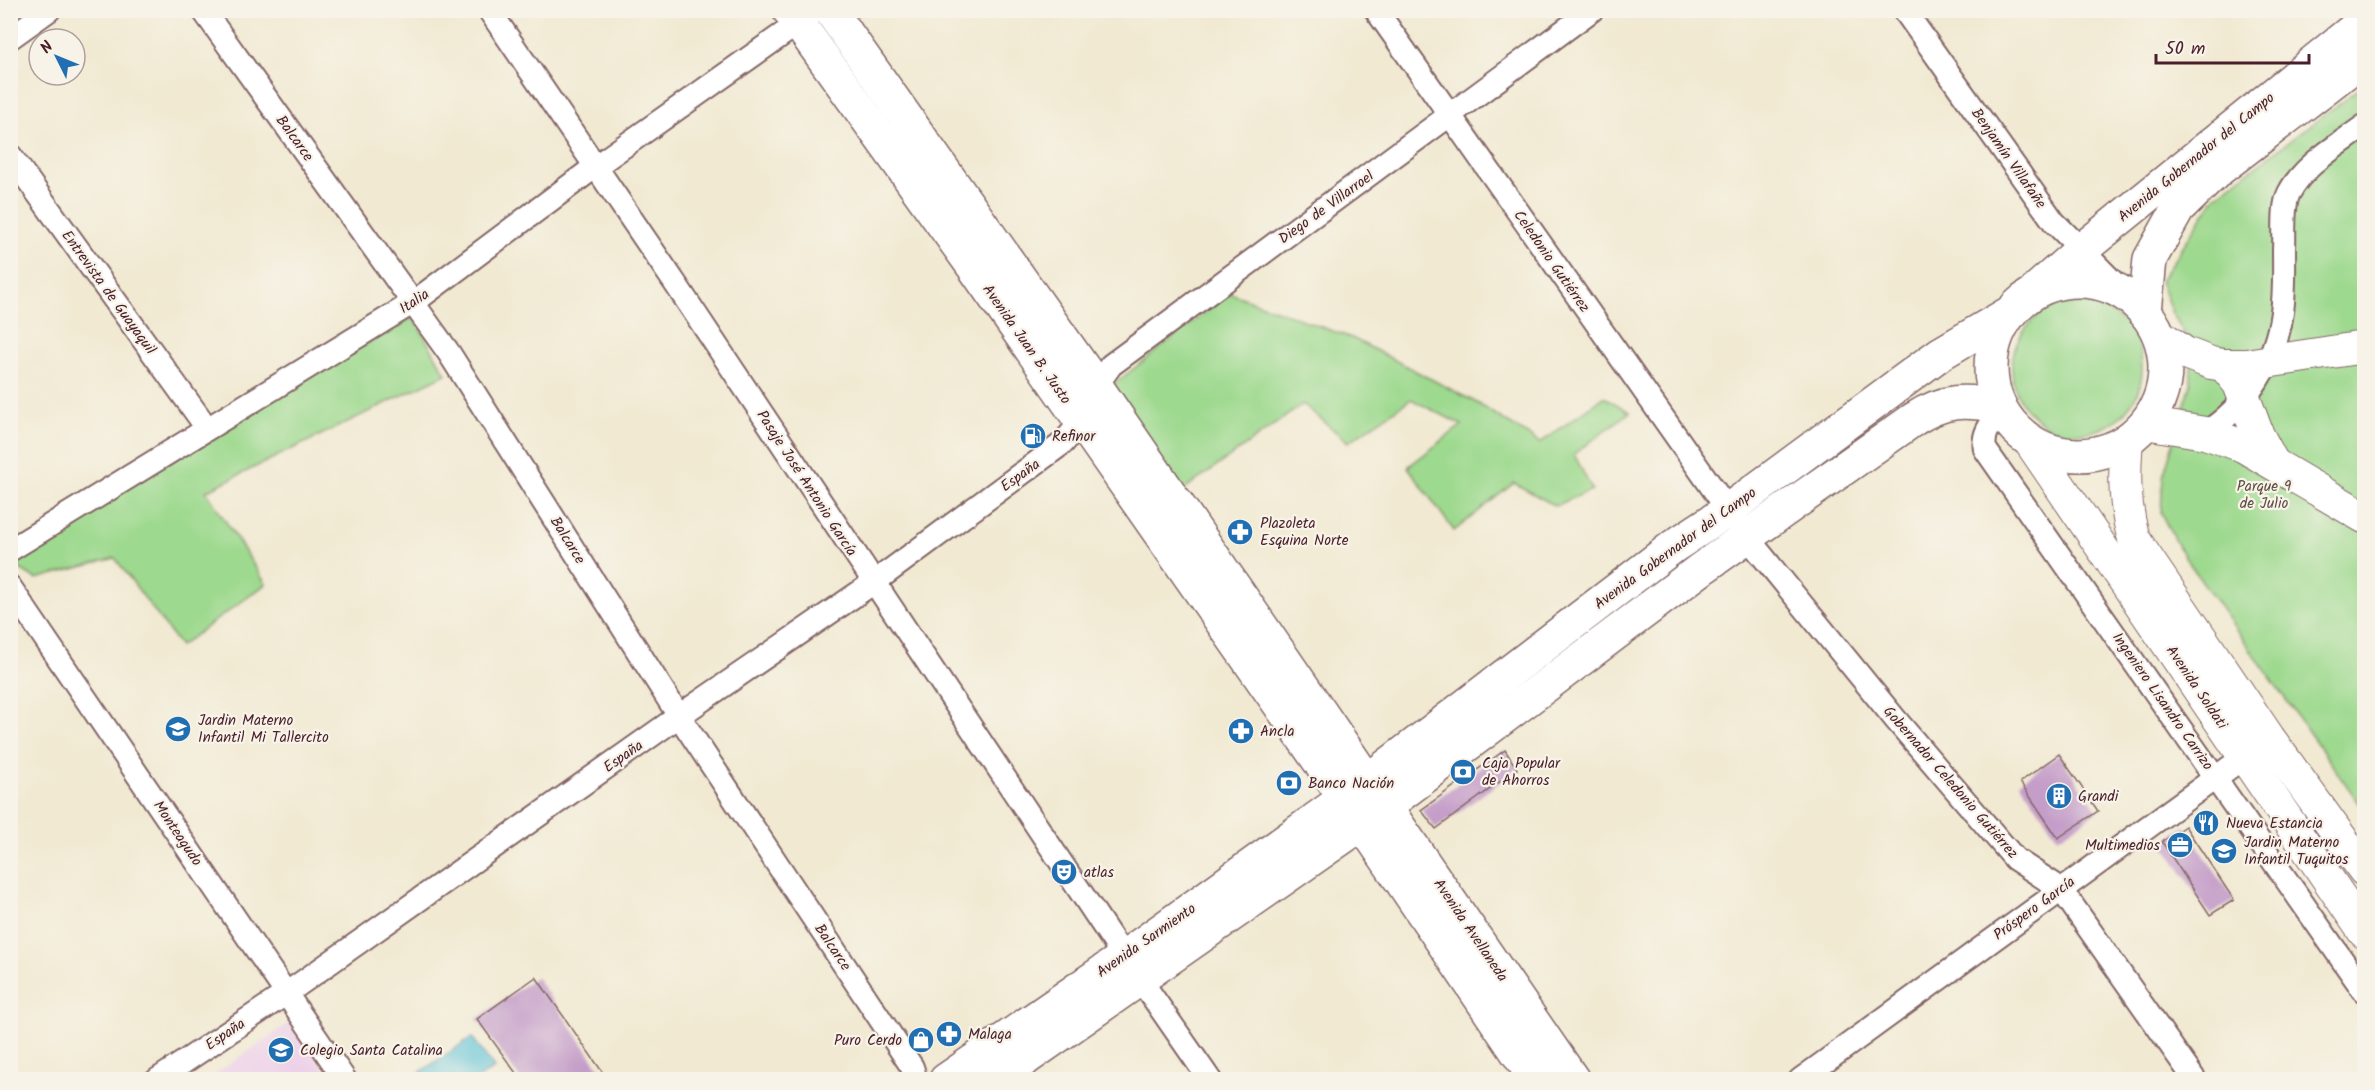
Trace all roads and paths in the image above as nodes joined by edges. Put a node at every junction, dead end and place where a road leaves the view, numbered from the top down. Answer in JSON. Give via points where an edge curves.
{"nodes":[{"id":1,"x":49,"y":10,"type":"edge"},
{"id":2,"x":203,"y":10,"type":"edge"},
{"id":3,"x":489,"y":10,"type":"edge"},
{"id":4,"x":830,"y":10,"type":"edge"},
{"id":5,"x":1376,"y":10,"type":"edge"},
{"id":6,"x":1592,"y":10,"type":"edge"},
{"id":7,"x":1904,"y":10,"type":"edge"},
{"id":8,"x":801,"y":15,"type":"edge"},
{"id":9,"x":2364,"y":21,"type":"edge"},
{"id":10,"x":10,"y":38,"type":"edge"},
{"id":11,"x":2364,"y":58,"type":"edge"},
{"id":12,"x":1450,"y":117,"type":"junction"},
{"id":13,"x":2364,"y":126,"type":"edge"},
{"id":14,"x":10,"y":155,"type":"edge"},
{"id":15,"x":596,"y":166,"type":"junction"},
{"id":16,"x":2080,"y":251,"type":"junction"},
{"id":17,"x":414,"y":302,"type":"junction"},
{"id":18,"x":2022,"y":303,"type":"junction"},
{"id":19,"x":2143,"y":314,"type":"junction"},
{"id":20,"x":2364,"y":347,"type":"edge"},
{"id":21,"x":2268,"y":360,"type":"junction"},
{"id":22,"x":2224,"y":364,"type":"junction"},
{"id":23,"x":1096,"y":386,"type":"junction"},
{"id":24,"x":2245,"y":398,"type":"junction"},
{"id":25,"x":2001,"y":408,"type":"junction"},
{"id":26,"x":1081,"y":422,"type":"junction"},
{"id":27,"x":207,"y":428,"type":"junction"},
{"id":28,"x":2136,"y":432,"type":"junction"},
{"id":29,"x":2205,"y":433,"type":"junction"},
{"id":30,"x":2030,"y":442,"type":"junction"},
{"id":31,"x":2273,"y":463,"type":"junction"},
{"id":32,"x":1727,"y":511,"type":"junction"},
{"id":33,"x":2364,"y":517,"type":"edge"},
{"id":34,"x":1747,"y":537,"type":"junction"},
{"id":35,"x":10,"y":550,"type":"edge"},
{"id":36,"x":873,"y":583,"type":"junction"},
{"id":37,"x":13,"y":595,"type":"edge"},
{"id":38,"x":679,"y":716,"type":"junction"},
{"id":39,"x":2270,"y":738,"type":"junction"},
{"id":40,"x":2244,"y":757,"type":"junction"},
{"id":41,"x":2216,"y":777,"type":"junction"},
{"id":42,"x":1365,"y":802,"type":"junction"},
{"id":43,"x":2364,"y":870,"type":"edge"},
{"id":44,"x":2061,"y":889,"type":"junction"},
{"id":45,"x":2364,"y":932,"type":"edge"},
{"id":46,"x":1132,"y":968,"type":"junction"},
{"id":47,"x":2364,"y":991,"type":"edge"},
{"id":48,"x":287,"y":993,"type":"junction"},
{"id":49,"x":157,"y":1080,"type":"edge"},
{"id":50,"x":345,"y":1080,"type":"edge"},
{"id":51,"x":916,"y":1080,"type":"edge"},
{"id":52,"x":946,"y":1080,"type":"edge"},
{"id":53,"x":995,"y":1080,"type":"edge"},
{"id":54,"x":1210,"y":1080,"type":"edge"},
{"id":55,"x":1536,"y":1080,"type":"edge"},
{"id":56,"x":1573,"y":1080,"type":"edge"},
{"id":57,"x":1800,"y":1080,"type":"edge"},
{"id":58,"x":2195,"y":1080,"type":"edge"}],
"edges":[{"from":1,"to":10,"type":"street"},
{"from":2,"to":17,"type":"street","name":"Balcarce"},
{"from":3,"to":15,"type":"street","name":"Pasaje José Antonio García"},
{"from":4,"to":23,"type":"main road","name":"Avenida Juan B. Justo"},
{"from":5,"to":12,"type":"street","name":"Celedonio Gutiérrez"},
{"from":6,"to":12,"type":"street","name":"Diego de Villarroel"},
{"from":7,"to":16,"type":"street","name":"Benjamín Villafañe","via":[[2055,222]]},
{"from":8,"to":15,"type":"street","name":"Italia"},
{"from":8,"to":26,"type":"main road","name":"Avenida Juan B. Justo"},
{"from":9,"to":16,"type":"main road","name":"Avenida Gobernador del Campo"},
{"from":11,"to":19,"type":"main road","name":"Avenida Gobernador del Campo","via":[[2217,171],[2178,209],[2150,259]]},
{"from":12,"to":23,"type":"street","name":"Diego de Villarroel","via":[[1112,365]]},
{"from":12,"to":32,"type":"street","name":"Celedonio Gutiérrez"},
{"from":13,"to":21,"type":"street","via":[[2306,171],[2288,194],[2282,313]]},
{"from":14,"to":27,"type":"street","name":"Entrevista de Guayaquil"},
{"from":15,"to":17,"type":"street","name":"Italia"},
{"from":15,"to":36,"type":"street","name":"Pasaje José Antonio García"},
{"from":16,"to":18,"type":"main road","name":"Avenida Gobernador del Campo"},
{"from":16,"to":19,"type":"street","name":"Benjamín Villafañe"},
{"from":17,"to":27,"type":"street","name":"Italia"},
{"from":17,"to":38,"type":"street","name":"Balcarce"},
{"from":18,"to":19,"type":"main road","via":[[2054,285],[2079,281],[2104,285]]},
{"from":18,"to":25,"type":"main road","via":[[1999,332],[1992,356],[1992,382]]},
{"from":18,"to":32,"type":"main road","name":"Avenida Gobernador del Campo","via":[[1940,354]]},
{"from":19,"to":22,"type":"main road","via":[[2185,353]]},
{"from":19,"to":28,"type":"main road","via":[[2164,356],[2164,380],[2158,403]]},
{"from":20,"to":21,"type":"main road"},
{"from":21,"to":22,"type":"main road"},
{"from":21,"to":24,"type":"street"},
{"from":22,"to":24,"type":"main road"},
{"from":23,"to":26,"type":"street","name":"Diego de Villarroel"},
{"from":23,"to":42,"type":"main road","name":"Avenida Juan B. Justo"},
{"from":24,"to":29,"type":"street"},
{"from":24,"to":31,"type":"main road"},
{"from":25,"to":30,"type":"main road","via":[[2014,428]]},
{"from":25,"to":34,"type":"main road","via":[[1962,401],[1928,410]]},
{"from":25,"to":41,"type":"street","name":"Ingeniero Lisandro Carrizo","via":[[1984,437],[1985,448]]},
{"from":26,"to":36,"type":"street","name":"España","via":[[1063,443]]},
{"from":26,"to":42,"type":"main road","name":"Avenida Juan B. Justo"},
{"from":27,"to":35,"type":"street","name":"Italia"},
{"from":28,"to":29,"type":"main road"},
{"from":28,"to":30,"type":"main road","via":[[2104,452],[2079,456],[2054,452]]},
{"from":28,"to":39,"type":"main road","name":"Avenida Soldati","via":[[2125,500],[2134,539]]},
{"from":29,"to":31,"type":"main road","via":[[2243,446]]},
{"from":30,"to":40,"type":"main road","name":"Avenida Soldati"},
{"from":31,"to":33,"type":"main road"},
{"from":32,"to":34,"type":"street","name":"Gobernador Celedonio Gutiérrez"},
{"from":32,"to":42,"type":"main road","name":"Avenida Gobernador del Campo","via":[[1674,546]]},
{"from":34,"to":42,"type":"main road"},
{"from":34,"to":44,"type":"street","name":"Gobernador Celedonio Gutiérrez","via":[[2015,859]]},
{"from":36,"to":38,"type":"street","name":"España"},
{"from":36,"to":46,"type":"street","name":"Pasaje José Antonio García"},
{"from":37,"to":48,"type":"street","name":"Monteagudo"},
{"from":38,"to":48,"type":"street","name":"España"},
{"from":38,"to":51,"type":"street","name":"Balcarce","via":[[912,1067]]},
{"from":39,"to":40,"type":"street","name":"Próspero García"},
{"from":39,"to":43,"type":"main road","name":"Avenida Soldati"},
{"from":40,"to":41,"type":"street","name":"Próspero García"},
{"from":40,"to":45,"type":"main road","name":"Avenida Soldati"},
{"from":41,"to":44,"type":"street","name":"Próspero García"},
{"from":41,"to":47,"type":"street","name":"Ingeniero Lisandro Carrizo"},
{"from":42,"to":46,"type":"main road","name":"Avenida Sarmiento"},
{"from":42,"to":55,"type":"main road","name":"Avenida Avellaneda"},
{"from":42,"to":56,"type":"main road","name":"Avenida Avellaneda"},
{"from":44,"to":57,"type":"street","name":"Próspero García"},
{"from":44,"to":58,"type":"street","name":"Gobernador Celedonio Gutiérrez"},
{"from":46,"to":52,"type":"main road","name":"Avenida Sarmiento"},
{"from":46,"to":53,"type":"main road","name":"Avenida Sarmiento"},
{"from":46,"to":54,"type":"street","name":"Pasaje José Antonio García"},
{"from":48,"to":49,"type":"street","name":"España"},
{"from":48,"to":50,"type":"street","name":"Monteagudo"}]}
